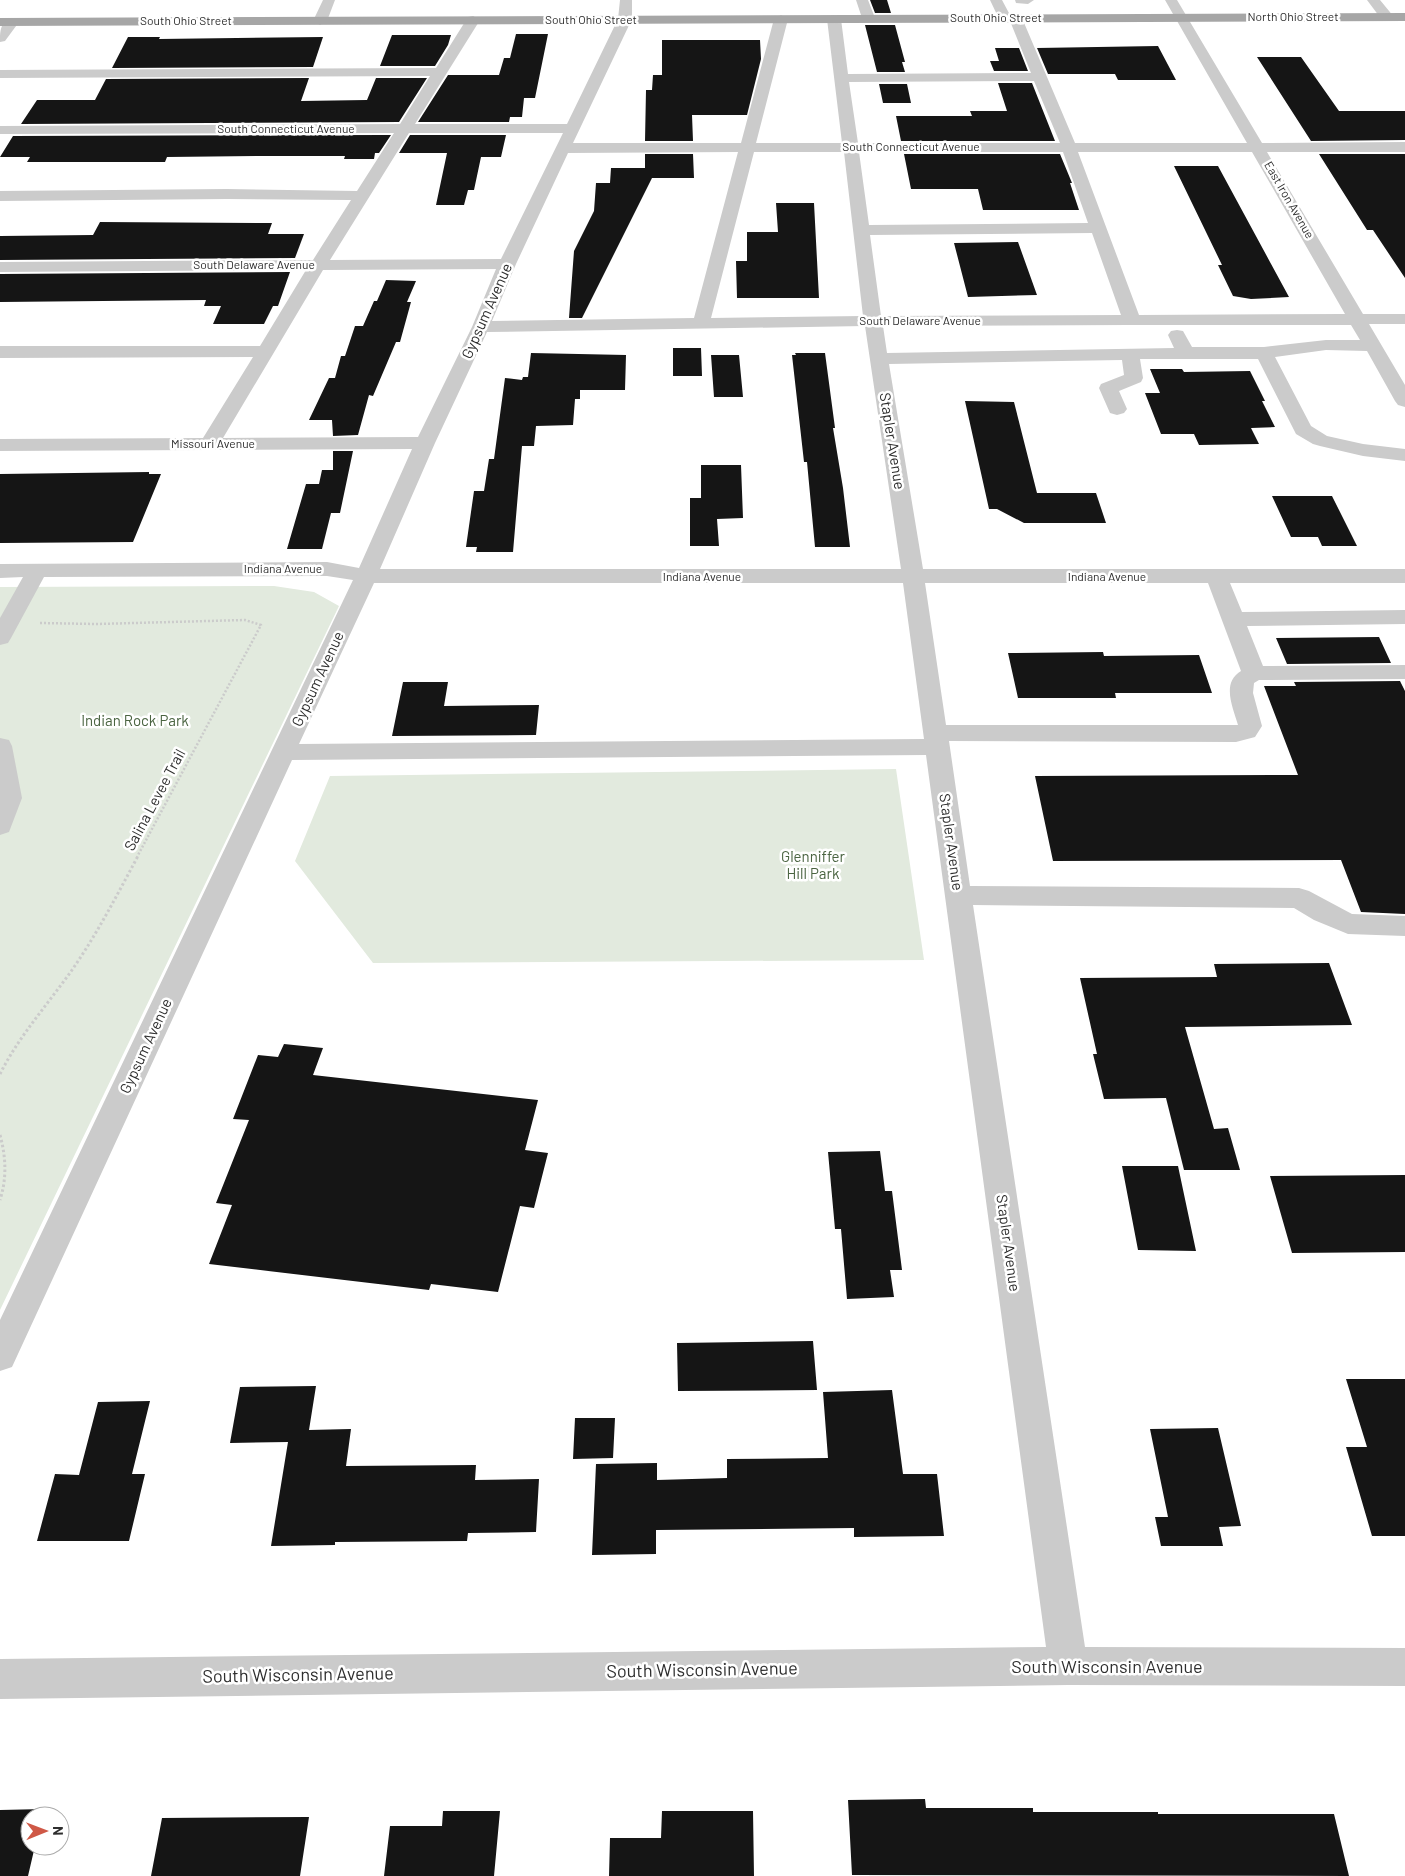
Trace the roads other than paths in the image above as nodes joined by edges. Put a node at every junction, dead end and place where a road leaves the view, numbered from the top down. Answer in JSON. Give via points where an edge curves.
{"nodes":[{"id":1,"x":329,"y":0,"type":"edge"},
{"id":2,"x":862,"y":0,"type":"edge"},
{"id":3,"x":996,"y":0,"type":"edge"},
{"id":4,"x":1021,"y":0,"type":"edge"},
{"id":5,"x":1028,"y":0,"type":"edge"},
{"id":6,"x":1171,"y":0,"type":"edge"},
{"id":7,"x":1373,"y":0,"type":"edge"},
{"id":8,"x":626,"y":10,"type":"edge"},
{"id":9,"x":1182,"y":17,"type":"junction"},
{"id":10,"x":1387,"y":17,"type":"junction"},
{"id":11,"x":1405,"y":17,"type":"edge"},
{"id":12,"x":834,"y":18,"type":"junction"},
{"id":13,"x":868,"y":18,"type":"junction"},
{"id":14,"x":1016,"y":18,"type":"junction"},
{"id":15,"x":781,"y":19,"type":"junction"},
{"id":16,"x":473,"y":20,"type":"junction"},
{"id":17,"x":320,"y":21,"type":"junction"},
{"id":18,"x":6,"y":22,"type":"edge"},
{"id":19,"x":0,"y":38,"type":"edge"},
{"id":20,"x":441,"y":72,"type":"junction"},
{"id":21,"x":0,"y":74,"type":"edge"},
{"id":22,"x":1040,"y":77,"type":"junction"},
{"id":23,"x":841,"y":78,"type":"junction"},
{"id":24,"x":406,"y":129,"type":"junction"},
{"id":25,"x":0,"y":130,"type":"edge"},
{"id":26,"x":567,"y":138,"type":"junction"},
{"id":27,"x":1258,"y":146,"type":"junction"},
{"id":28,"x":1069,"y":147,"type":"junction"},
{"id":29,"x":1405,"y":147,"type":"edge"},
{"id":30,"x":747,"y":148,"type":"junction"},
{"id":31,"x":849,"y":148,"type":"junction"},
{"id":32,"x":0,"y":196,"type":"edge"},
{"id":33,"x":362,"y":196,"type":"junction"},
{"id":34,"x":1098,"y":228,"type":"junction"},
{"id":35,"x":860,"y":230,"type":"junction"},
{"id":36,"x":507,"y":264,"type":"junction"},
{"id":37,"x":318,"y":265,"type":"junction"},
{"id":38,"x":0,"y":267,"type":"edge"},
{"id":39,"x":1359,"y":320,"type":"junction"},
{"id":40,"x":1405,"y":320,"type":"edge"},
{"id":41,"x":873,"y":321,"type":"junction"},
{"id":42,"x":1132,"y":321,"type":"junction"},
{"id":43,"x":1170,"y":321,"type":"junction"},
{"id":44,"x":701,"y":324,"type":"junction"},
{"id":45,"x":481,"y":327,"type":"junction"},
{"id":46,"x":1374,"y":346,"type":"junction"},
{"id":47,"x":266,"y":351,"type":"junction"},
{"id":48,"x":0,"y":352,"type":"edge"},
{"id":49,"x":1186,"y":352,"type":"junction"},
{"id":50,"x":1264,"y":353,"type":"junction"},
{"id":51,"x":1130,"y":354,"type":"junction"},
{"id":52,"x":880,"y":359,"type":"junction"},
{"id":53,"x":1405,"y":401,"type":"edge"},
{"id":54,"x":1117,"y":409,"type":"dead end"},
{"id":55,"x":425,"y":443,"type":"junction"},
{"id":56,"x":209,"y":444,"type":"junction"},
{"id":57,"x":0,"y":445,"type":"edge"},
{"id":58,"x":1405,"y":455,"type":"edge"},
{"id":59,"x":0,"y":571,"type":"edge"},
{"id":60,"x":37,"y":571,"type":"junction"},
{"id":61,"x":366,"y":576,"type":"junction"},
{"id":62,"x":1405,"y":576,"type":"edge"},
{"id":63,"x":1216,"y":577,"type":"junction"},
{"id":64,"x":913,"y":578,"type":"junction"},
{"id":65,"x":1405,"y":618,"type":"edge"},
{"id":66,"x":1233,"y":619,"type":"junction"},
{"id":67,"x":4,"y":630,"type":"edge"},
{"id":68,"x":1405,"y":672,"type":"edge"},
{"id":69,"x":1254,"y":673,"type":"junction"},
{"id":70,"x":936,"y":740,"type":"junction"},
{"id":71,"x":0,"y":746,"type":"edge"},
{"id":72,"x":284,"y":752,"type":"junction"},
{"id":73,"x":0,"y":826,"type":"edge"},
{"id":74,"x":958,"y":895,"type":"junction"},
{"id":75,"x":1405,"y":926,"type":"edge"},
{"id":76,"x":0,"y":1356,"type":"edge"},
{"id":77,"x":1068,"y":1666,"type":"junction"},
{"id":78,"x":1405,"y":1667,"type":"edge"},
{"id":79,"x":0,"y":1679,"type":"edge"}],
"edges":[{"from":1,"to":17,"type":"street"},
{"from":2,"to":13,"type":"street"},
{"from":3,"to":14,"type":"street"},
{"from":4,"to":5,"type":"street"},
{"from":4,"to":14,"type":"street"},
{"from":6,"to":9,"type":"street","name":"East Iron Avenue"},
{"from":7,"to":10,"type":"street"},
{"from":8,"to":15,"type":"main road","name":"South Ohio Street"},
{"from":8,"to":16,"type":"main road","name":"South Ohio Street"},
{"from":8,"to":26,"type":"street","name":"Gypsum Avenue"},
{"from":9,"to":10,"type":"main road","name":"North Ohio Street"},
{"from":9,"to":14,"type":"main road","name":"South Ohio Street"},
{"from":9,"to":27,"type":"street","name":"East Iron Avenue"},
{"from":10,"to":11,"type":"main road","name":"North Ohio Street"},
{"from":12,"to":13,"type":"main road","name":"South Ohio Street"},
{"from":12,"to":15,"type":"main road","name":"South Ohio Street"},
{"from":12,"to":23,"type":"street","name":"Stapler Avenue"},
{"from":13,"to":14,"type":"main road","name":"South Ohio Street"},
{"from":14,"to":22,"type":"street"},
{"from":15,"to":30,"type":"street"},
{"from":16,"to":17,"type":"main road","name":"South Ohio Street"},
{"from":16,"to":20,"type":"street"},
{"from":17,"to":18,"type":"main road","name":"South Ohio Street"},
{"from":18,"to":19,"type":"street"},
{"from":20,"to":21,"type":"street"},
{"from":20,"to":24,"type":"street"},
{"from":22,"to":23,"type":"street"},
{"from":22,"to":28,"type":"street"},
{"from":23,"to":31,"type":"street","name":"Stapler Avenue"},
{"from":24,"to":25,"type":"street","name":"South Connecticut Avenue"},
{"from":24,"to":26,"type":"street","name":"South Connecticut Avenue"},
{"from":24,"to":33,"type":"street"},
{"from":26,"to":30,"type":"street","name":"South Connecticut Avenue"},
{"from":26,"to":36,"type":"street","name":"Gypsum Avenue"},
{"from":27,"to":28,"type":"street","name":"South Connecticut Avenue"},
{"from":27,"to":29,"type":"street","name":"South Connecticut Avenue"},
{"from":27,"to":39,"type":"street","name":"East Iron Avenue"},
{"from":28,"to":31,"type":"street","name":"South Connecticut Avenue"},
{"from":28,"to":34,"type":"street"},
{"from":30,"to":31,"type":"street","name":"South Connecticut Avenue"},
{"from":30,"to":44,"type":"street"},
{"from":31,"to":35,"type":"street","name":"Stapler Avenue"},
{"from":32,"to":33,"type":"street","via":[[183,196],[266,192]]},
{"from":33,"to":37,"type":"street"},
{"from":34,"to":35,"type":"street"},
{"from":34,"to":42,"type":"street"},
{"from":35,"to":41,"type":"street","name":"Stapler Avenue"},
{"from":36,"to":37,"type":"street","name":"South Delaware Avenue"},
{"from":36,"to":45,"type":"street","name":"Gypsum Avenue"},
{"from":37,"to":38,"type":"street","name":"South Delaware Avenue"},
{"from":37,"to":47,"type":"street"},
{"from":39,"to":40,"type":"street","name":"South Delaware Avenue"},
{"from":39,"to":43,"type":"street","name":"South Delaware Avenue"},
{"from":39,"to":46,"type":"street","name":"East Iron Avenue"},
{"from":41,"to":42,"type":"street","name":"South Delaware Avenue"},
{"from":41,"to":44,"type":"street","name":"South Delaware Avenue"},
{"from":41,"to":52,"type":"street","name":"Stapler Avenue"},
{"from":42,"to":43,"type":"street","name":"South Delaware Avenue"},
{"from":43,"to":49,"type":"street"},
{"from":44,"to":45,"type":"street","name":"South Delaware Avenue"},
{"from":45,"to":55,"type":"street","name":"Gypsum Avenue"},
{"from":46,"to":50,"type":"street","via":[[1326,345]]},
{"from":46,"to":53,"type":"street","name":"East Iron Avenue"},
{"from":47,"to":48,"type":"street"},
{"from":47,"to":56,"type":"street"},
{"from":49,"to":50,"type":"street"},
{"from":49,"to":51,"type":"street"},
{"from":50,"to":58,"type":"street","via":[[1303,430],[1320,440]]},
{"from":51,"to":52,"type":"street"},
{"from":51,"to":54,"type":"street","via":[[1134,378],[1108,388]]},
{"from":52,"to":64,"type":"street","name":"Stapler Avenue"},
{"from":55,"to":56,"type":"street","name":"Missouri Avenue"},
{"from":55,"to":61,"type":"street","name":"Gypsum Avenue"},
{"from":56,"to":57,"type":"street","name":"Missouri Avenue"},
{"from":59,"to":60,"type":"street","name":"Indiana Avenue"},
{"from":60,"to":61,"type":"street","name":"Indiana Avenue","via":[[327,569]]},
{"from":60,"to":67,"type":"street"},
{"from":61,"to":64,"type":"street","name":"Indiana Avenue"},
{"from":61,"to":72,"type":"street","name":"Gypsum Avenue"},
{"from":62,"to":63,"type":"street","name":"Indiana Avenue"},
{"from":63,"to":64,"type":"street","name":"Indiana Avenue"},
{"from":63,"to":66,"type":"street"},
{"from":64,"to":70,"type":"street","name":"Stapler Avenue"},
{"from":65,"to":66,"type":"street"},
{"from":66,"to":69,"type":"street"},
{"from":68,"to":69,"type":"street"},
{"from":69,"to":70,"type":"street","via":[[1243,680],[1241,693],[1250,726],[1236,734]]},
{"from":70,"to":72,"type":"street"},
{"from":70,"to":74,"type":"street","name":"Stapler Avenue"},
{"from":71,"to":73,"type":"street","via":[[9,798]]},
{"from":72,"to":76,"type":"street","name":"Gypsum Avenue"},
{"from":74,"to":75,"type":"street","via":[[1299,898],[1348,924]]},
{"from":74,"to":77,"type":"street","name":"Stapler Avenue"},
{"from":77,"to":78,"type":"street","name":"South Wisconsin Avenue"},
{"from":77,"to":79,"type":"street","name":"South Wisconsin Avenue"}]}
